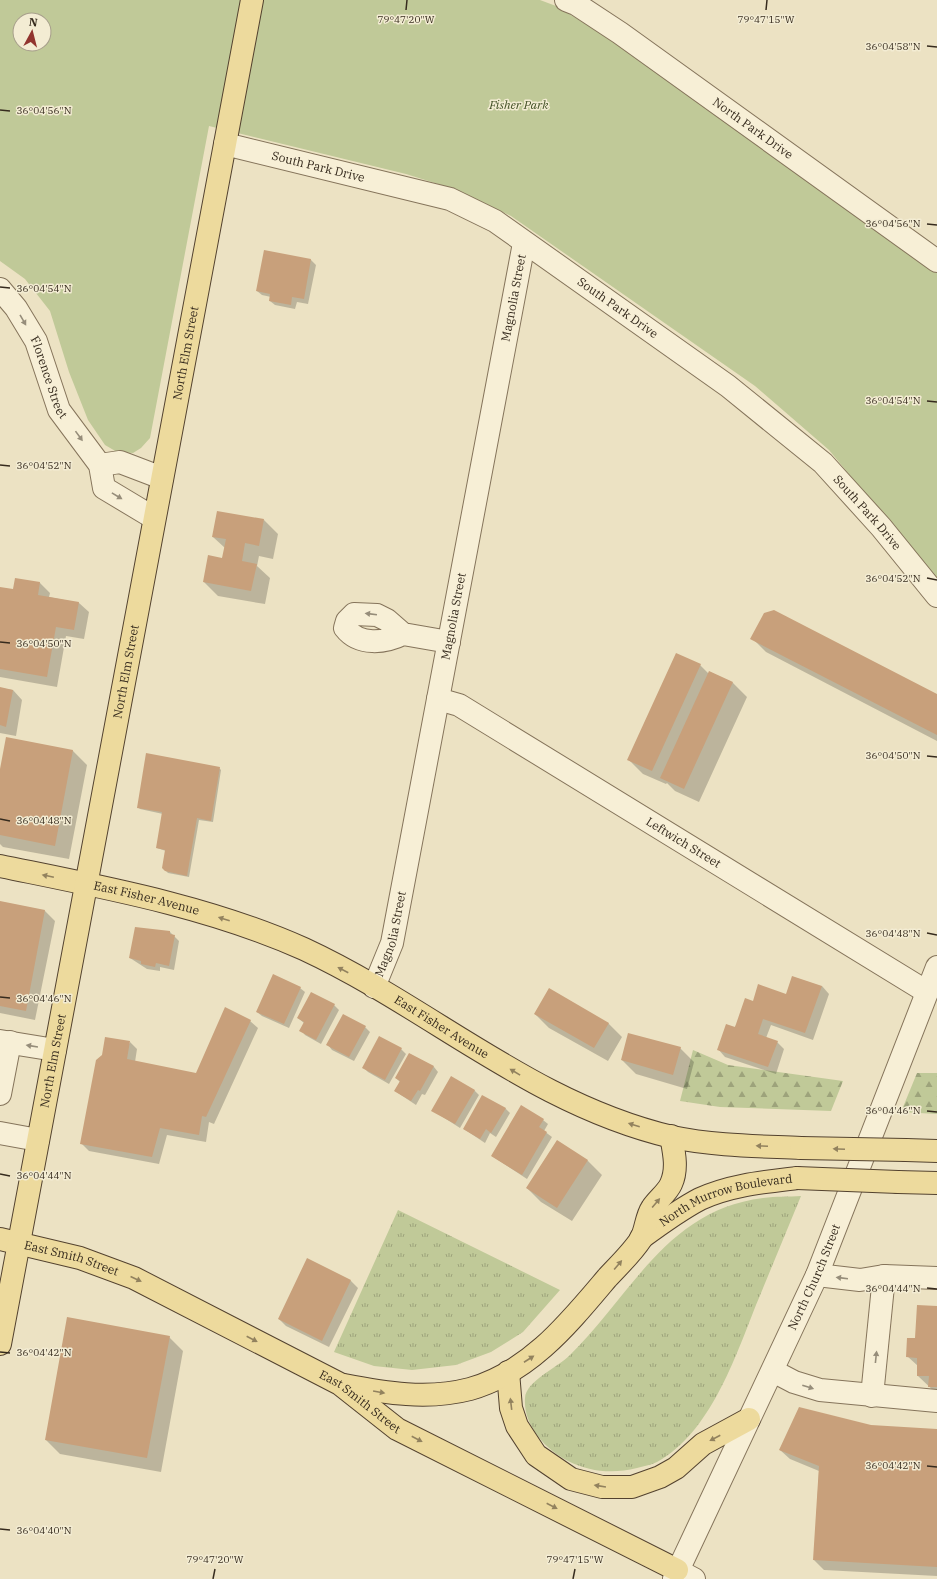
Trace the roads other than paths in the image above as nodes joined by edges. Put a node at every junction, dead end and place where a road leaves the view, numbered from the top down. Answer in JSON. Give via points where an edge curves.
{"nodes":[{"id":1,"x":252,"y":0,"type":"edge"},
{"id":2,"x":573,"y":1,"type":"edge"},
{"id":3,"x":225,"y":144,"type":"junction"},
{"id":4,"x":524,"y":242,"type":"junction"},
{"id":5,"x":937,"y":261,"type":"edge"},
{"id":6,"x":0,"y":289,"type":"edge"},
{"id":7,"x":100,"y":465,"type":"junction"},
{"id":8,"x":162,"y":478,"type":"junction"},
{"id":9,"x":154,"y":518,"type":"junction"},
{"id":10,"x":937,"y":596,"type":"edge"},
{"id":11,"x":403,"y":634,"type":"dead end"},
{"id":12,"x":449,"y":642,"type":"junction"},
{"id":13,"x":438,"y":699,"type":"junction"},
{"id":14,"x":0,"y":866,"type":"edge"},
{"id":15,"x":86,"y":884,"type":"junction"},
{"id":16,"x":937,"y":969,"type":"edge"},
{"id":17,"x":374,"y":987,"type":"junction"},
{"id":18,"x":927,"y":992,"type":"junction"},
{"id":19,"x":5,"y":1042,"type":"edge"},
{"id":20,"x":55,"y":1050,"type":"junction"},
{"id":21,"x":0,"y":1094,"type":"edge"},
{"id":22,"x":0,"y":1133,"type":"edge"},
{"id":23,"x":671,"y":1136,"type":"junction"},
{"id":24,"x":38,"y":1140,"type":"junction"},
{"id":25,"x":937,"y":1151,"type":"edge"},
{"id":26,"x":937,"y":1183,"type":"edge"},
{"id":27,"x":641,"y":1238,"type":"junction"},
{"id":28,"x":10,"y":1241,"type":"edge"},
{"id":29,"x":817,"y":1275,"type":"junction"},
{"id":30,"x":884,"y":1276,"type":"junction"},
{"id":31,"x":937,"y":1278,"type":"edge"},
{"id":32,"x":0,"y":1344,"type":"edge"},
{"id":33,"x":773,"y":1371,"type":"junction"},
{"id":34,"x":508,"y":1372,"type":"junction"},
{"id":35,"x":340,"y":1384,"type":"junction"},
{"id":36,"x":872,"y":1396,"type":"junction"},
{"id":37,"x":937,"y":1401,"type":"edge"},
{"id":38,"x":749,"y":1419,"type":"junction"},
{"id":39,"x":682,"y":1576,"type":"edge"}],
"edges":[{"from":1,"to":3,"type":"main road","name":"North Elm Street"},
{"from":2,"to":5,"type":"street","name":"North Park Drive"},
{"from":3,"to":4,"type":"street","name":"South Park Drive","via":[[450,199],[495,221]]},
{"from":3,"to":8,"type":"main road","name":"North Elm Street"},
{"from":4,"to":10,"type":"street","name":"South Park Drive","via":[[728,386],[823,463],[881,527]]},
{"from":4,"to":12,"type":"street","name":"Magnolia Street"},
{"from":6,"to":7,"type":"street","name":"Florence Street","one_way":true,"via":[[16,308],[36,341],[60,410]]},
{"from":7,"to":8,"type":"street","via":[[120,462]]},
{"from":7,"to":9,"type":"street","name":"Florence Street","one_way":true,"via":[[104,488]]},
{"from":8,"to":9,"type":"main road","name":"North Elm Street"},
{"from":9,"to":15,"type":"main road","name":"North Elm Street"},
{"from":11,"to":12,"type":"street"},
{"from":12,"to":13,"type":"street","name":"Magnolia Street"},
{"from":13,"to":17,"type":"street","name":"Magnolia Street","via":[[392,943]]},
{"from":13,"to":18,"type":"street","name":"Leftwich Street","via":[[459,705]]},
{"from":15,"to":14,"type":"main road","name":"East Fisher Avenue","one_way":true},
{"from":17,"to":15,"type":"main road","name":"East Fisher Avenue","one_way":true,"via":[[305,950],[230,921],[200,911]]},
{"from":15,"to":20,"type":"main road","name":"North Elm Street"},
{"from":16,"to":18,"type":"street","name":"North Church Street"},
{"from":23,"to":17,"type":"main road","name":"East Fisher Avenue","one_way":true,"via":[[615,1120],[529,1081]]},
{"from":18,"to":29,"type":"street","name":"North Church Street"},
{"from":20,"to":19,"type":"street","one_way":true},
{"from":19,"to":21,"type":"street"},
{"from":20,"to":24,"type":"main road","name":"North Elm Street"},
{"from":22,"to":24,"type":"street"},
{"from":25,"to":23,"type":"main road","name":"East Fisher Avenue","one_way":true,"bridge":true,"via":[[704,1143]]},
{"from":27,"to":23,"type":"main road","one_way":true,"via":[[651,1209],[671,1185],[675,1160]]},
{"from":24,"to":28,"type":"main road","name":"North Elm Street"},
{"from":26,"to":27,"type":"main road","name":"North Murrow Boulevard","bridge":true,"via":[[797,1178],[762,1182],[733,1188],[701,1199]]},
{"from":34,"to":27,"type":"main road","one_way":true,"via":[[541,1351],[574,1317]]},
{"from":28,"to":32,"type":"main road","name":"North Elm Street"},
{"from":28,"to":35,"type":"main road","name":"East Smith Street","one_way":true,"via":[[80,1258],[134,1278]]},
{"from":30,"to":29,"type":"street","one_way":true,"via":[[860,1280]]},
{"from":29,"to":33,"type":"street","name":"North Church Street"},
{"from":30,"to":31,"type":"street"},
{"from":36,"to":30,"type":"street","one_way":true},
{"from":33,"to":36,"type":"street","one_way":true,"via":[[794,1382],[820,1390]]},
{"from":33,"to":38,"type":"street","name":"North Church Street"},
{"from":35,"to":34,"type":"main road","one_way":true,"via":[[384,1393],[441,1394],[471,1389]]},
{"from":38,"to":34,"type":"main road","one_way":true,"via":[[703,1444],[676,1468],[660,1477],[632,1487],[602,1487],[571,1479],[536,1455],[517,1426]]},
{"from":35,"to":39,"type":"main road","name":"East Smith Street","one_way":true,"via":[[397,1429]]},
{"from":36,"to":37,"type":"street"},
{"from":38,"to":39,"type":"street","name":"North Church Street"}]}
